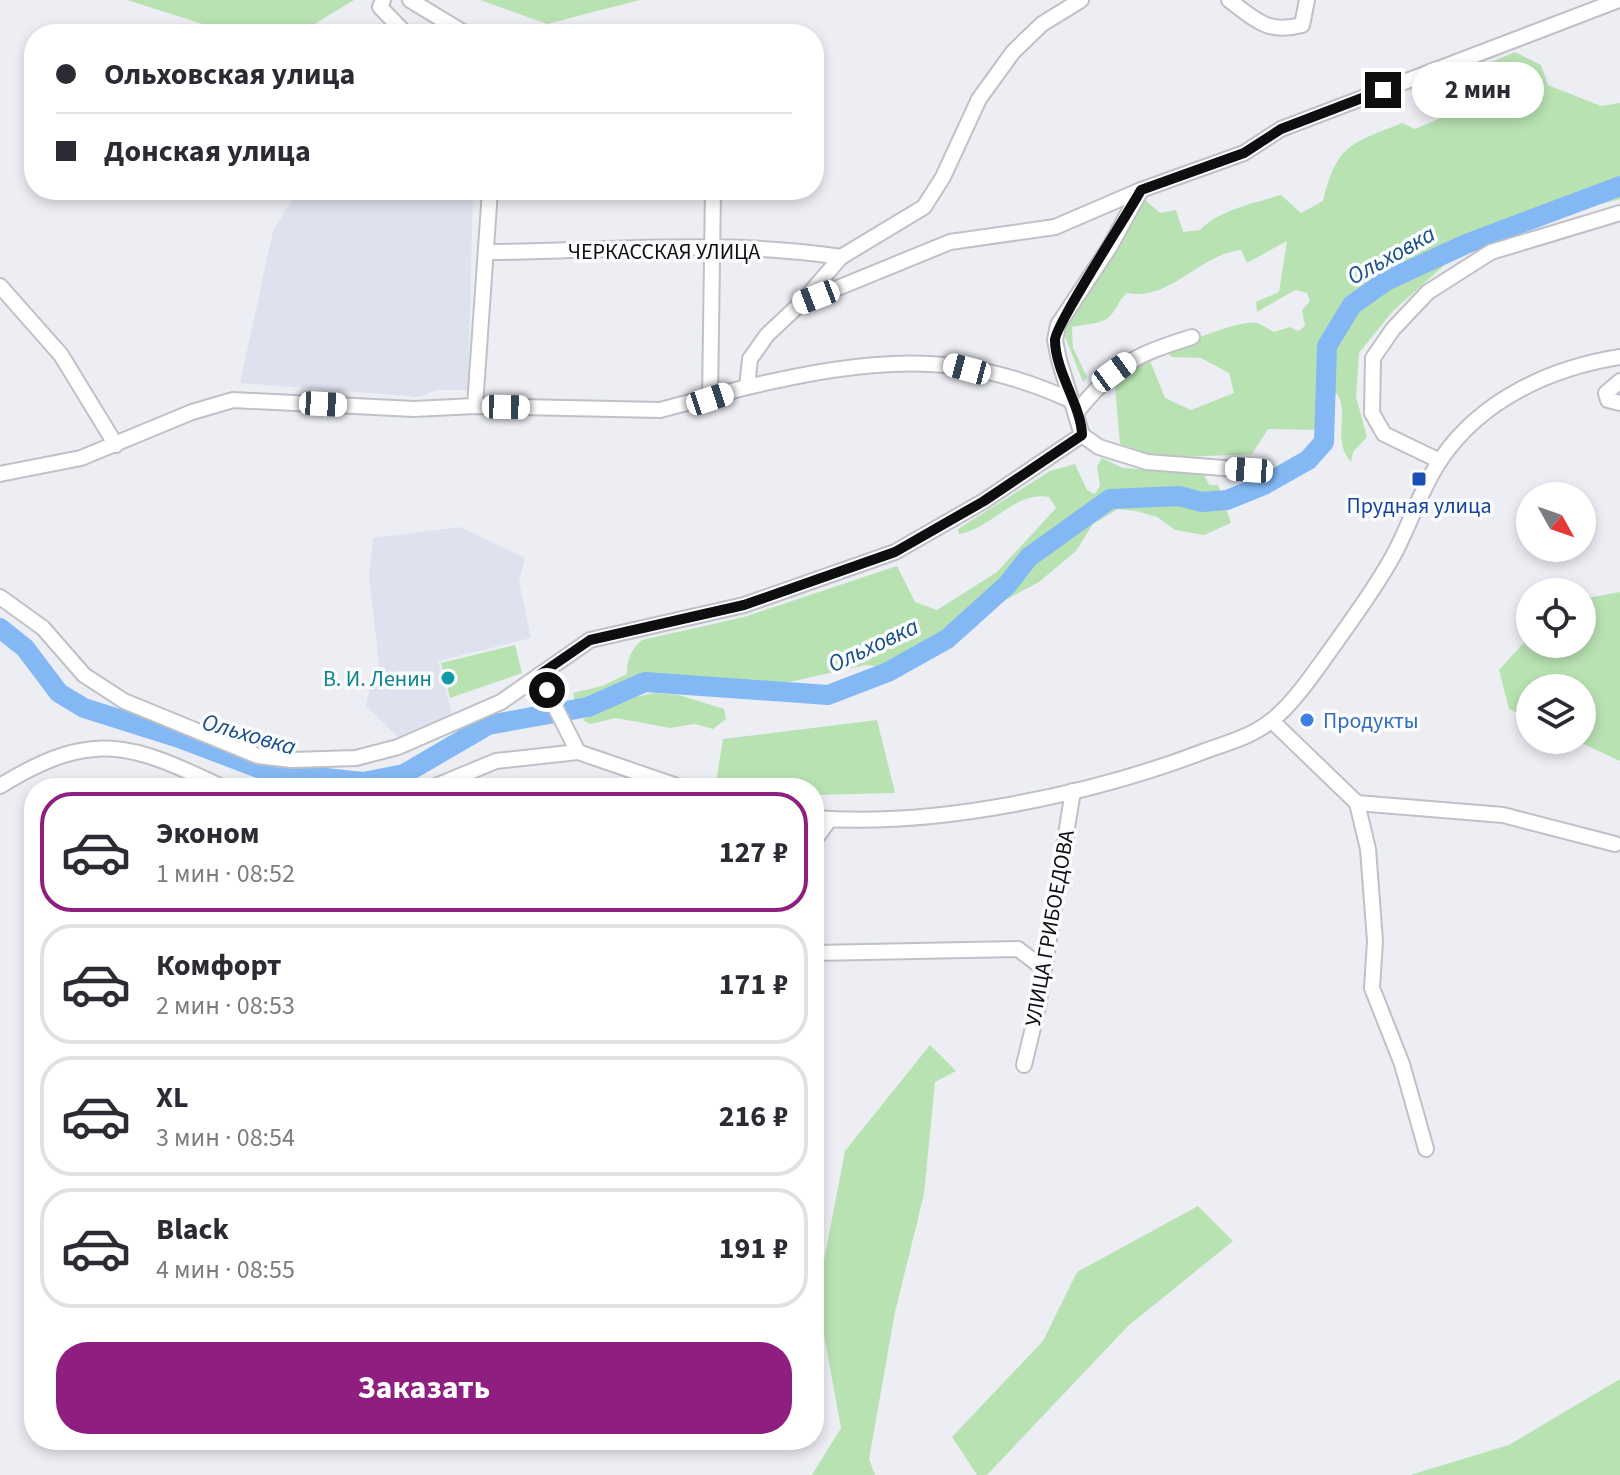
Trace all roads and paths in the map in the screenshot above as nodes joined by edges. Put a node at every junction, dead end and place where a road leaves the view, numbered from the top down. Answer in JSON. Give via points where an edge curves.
{"nodes":[{"id":1,"x":383,"y":0,"type":"edge"},
{"id":2,"x":410,"y":0,"type":"edge"},
{"id":3,"x":1081,"y":0,"type":"edge"},
{"id":4,"x":1229,"y":0,"type":"edge"},
{"id":5,"x":1307,"y":0,"type":"edge"},
{"id":6,"x":1619,"y":0,"type":"edge"},
{"id":7,"x":396,"y":24,"type":"edge"},
{"id":8,"x":450,"y":24,"type":"edge"},
{"id":9,"x":1141,"y":190,"type":"junction"},
{"id":10,"x":490,"y":200,"type":"edge"},
{"id":11,"x":713,"y":200,"type":"edge"},
{"id":12,"x":1620,"y":213,"type":"edge"},
{"id":13,"x":711,"y":250,"type":"junction"},
{"id":14,"x":487,"y":252,"type":"junction"},
{"id":15,"x":841,"y":257,"type":"junction"},
{"id":16,"x":0,"y":286,"type":"edge"},
{"id":17,"x":801,"y":303,"type":"junction"},
{"id":18,"x":1192,"y":337,"type":"dead end"},
{"id":19,"x":1620,"y":357,"type":"edge"},
{"id":20,"x":1620,"y":381,"type":"edge"},
{"id":21,"x":747,"y":387,"type":"junction"},
{"id":22,"x":710,"y":399,"type":"junction"},
{"id":23,"x":1620,"y":403,"type":"edge"},
{"id":24,"x":475,"y":406,"type":"junction"},
{"id":25,"x":1073,"y":406,"type":"junction"},
{"id":26,"x":1082,"y":435,"type":"junction"},
{"id":27,"x":116,"y":445,"type":"junction"},
{"id":28,"x":1440,"y":461,"type":"junction"},
{"id":29,"x":1249,"y":470,"type":"dead end"},
{"id":30,"x":0,"y":474,"type":"edge"},
{"id":31,"x":0,"y":597,"type":"edge"},
{"id":32,"x":539,"y":675,"type":"junction"},
{"id":33,"x":1272,"y":721,"type":"junction"},
{"id":34,"x":578,"y":752,"type":"junction"},
{"id":35,"x":202,"y":778,"type":"edge"},
{"id":36,"x":451,"y":778,"type":"edge"},
{"id":37,"x":654,"y":778,"type":"edge"},
{"id":38,"x":0,"y":786,"type":"edge"},
{"id":39,"x":1073,"y":791,"type":"junction"},
{"id":40,"x":1357,"y":803,"type":"junction"},
{"id":41,"x":824,"y":819,"type":"edge"},
{"id":42,"x":830,"y":819,"type":"junction"},
{"id":43,"x":824,"y":827,"type":"edge"},
{"id":44,"x":1615,"y":844,"type":"dead end"},
{"id":45,"x":824,"y":953,"type":"edge"},
{"id":46,"x":1043,"y":968,"type":"junction"},
{"id":47,"x":1024,"y":1065,"type":"dead end"},
{"id":48,"x":1426,"y":1149,"type":"dead end"}],
"edges":[{"from":1,"to":7,"type":"street","via":[[380,7]]},
{"from":2,"to":8,"type":"street"},
{"from":3,"to":15,"type":"street","via":[[1042,24],[1013,52],[979,99],[924,207]]},
{"from":4,"to":5,"type":"street","via":[[1279,31],[1302,25]]},
{"from":6,"to":9,"type":"street","via":[[1281,129],[1244,153]]},
{"from":9,"to":17,"type":"street","via":[[1055,227],[950,242]]},
{"from":9,"to":25,"type":"street","via":[[1058,325],[1055,340]]},
{"from":10,"to":14,"type":"street"},
{"from":11,"to":13,"type":"street"},
{"from":12,"to":28,"type":"street","via":[[1491,252],[1428,292],[1393,329],[1373,358],[1372,413],[1384,434]]},
{"from":13,"to":14,"type":"street","name":"ЧЕРКАССКАЯ УЛИЦА"},
{"from":13,"to":15,"type":"street","name":"ЧЕРКАССКАЯ УЛИЦА","via":[[804,251]]},
{"from":13,"to":22,"type":"street"},
{"from":14,"to":24,"type":"street"},
{"from":15,"to":17,"type":"street"},
{"from":16,"to":27,"type":"street","via":[[61,355]]},
{"from":17,"to":21,"type":"street","via":[[750,359]]},
{"from":18,"to":25,"type":"street","via":[[1138,355]]},
{"from":19,"to":28,"type":"street","via":[[1547,376],[1500,401],[1463,431]]},
{"from":20,"to":23,"type":"street","via":[[1606,393],[1608,400]]},
{"from":21,"to":22,"type":"street"},
{"from":21,"to":25,"type":"street","via":[[827,369],[940,362],[1048,390]]},
{"from":22,"to":24,"type":"street","via":[[660,410]]},
{"from":24,"to":27,"type":"street","via":[[414,409],[233,400]]},
{"from":25,"to":26,"type":"street"},
{"from":26,"to":29,"type":"street","via":[[1099,447],[1147,462]]},
{"from":26,"to":32,"type":"street","via":[[895,552],[744,605],[590,640]]},
{"from":27,"to":30,"type":"street","via":[[81,458]]},
{"from":28,"to":33,"type":"street","via":[[1392,558],[1319,666]]},
{"from":31,"to":32,"type":"street","via":[[43,628],[104,691],[258,756],[356,758],[398,747],[501,702]]},
{"from":32,"to":34,"type":"street"},
{"from":33,"to":39,"type":"street","via":[[1180,761]]},
{"from":33,"to":40,"type":"street"},
{"from":34,"to":36,"type":"street","via":[[496,761]]},
{"from":34,"to":37,"type":"street"},
{"from":35,"to":38,"type":"street","via":[[150,754],[114,746],[63,757]]},
{"from":39,"to":42,"type":"street","via":[[969,809]]},
{"from":39,"to":46,"type":"street","name":"УЛИЦА ГРИБОЕДОВА"},
{"from":40,"to":44,"type":"street","via":[[1503,815]]},
{"from":40,"to":48,"type":"street","via":[[1368,849],[1375,941],[1372,988],[1402,1064]]},
{"from":41,"to":42,"type":"street"},
{"from":42,"to":43,"type":"street"},
{"from":45,"to":46,"type":"street","via":[[1018,949]]},
{"from":46,"to":47,"type":"street","name":"УЛИЦА ГРИБОЕДОВА"}]}
